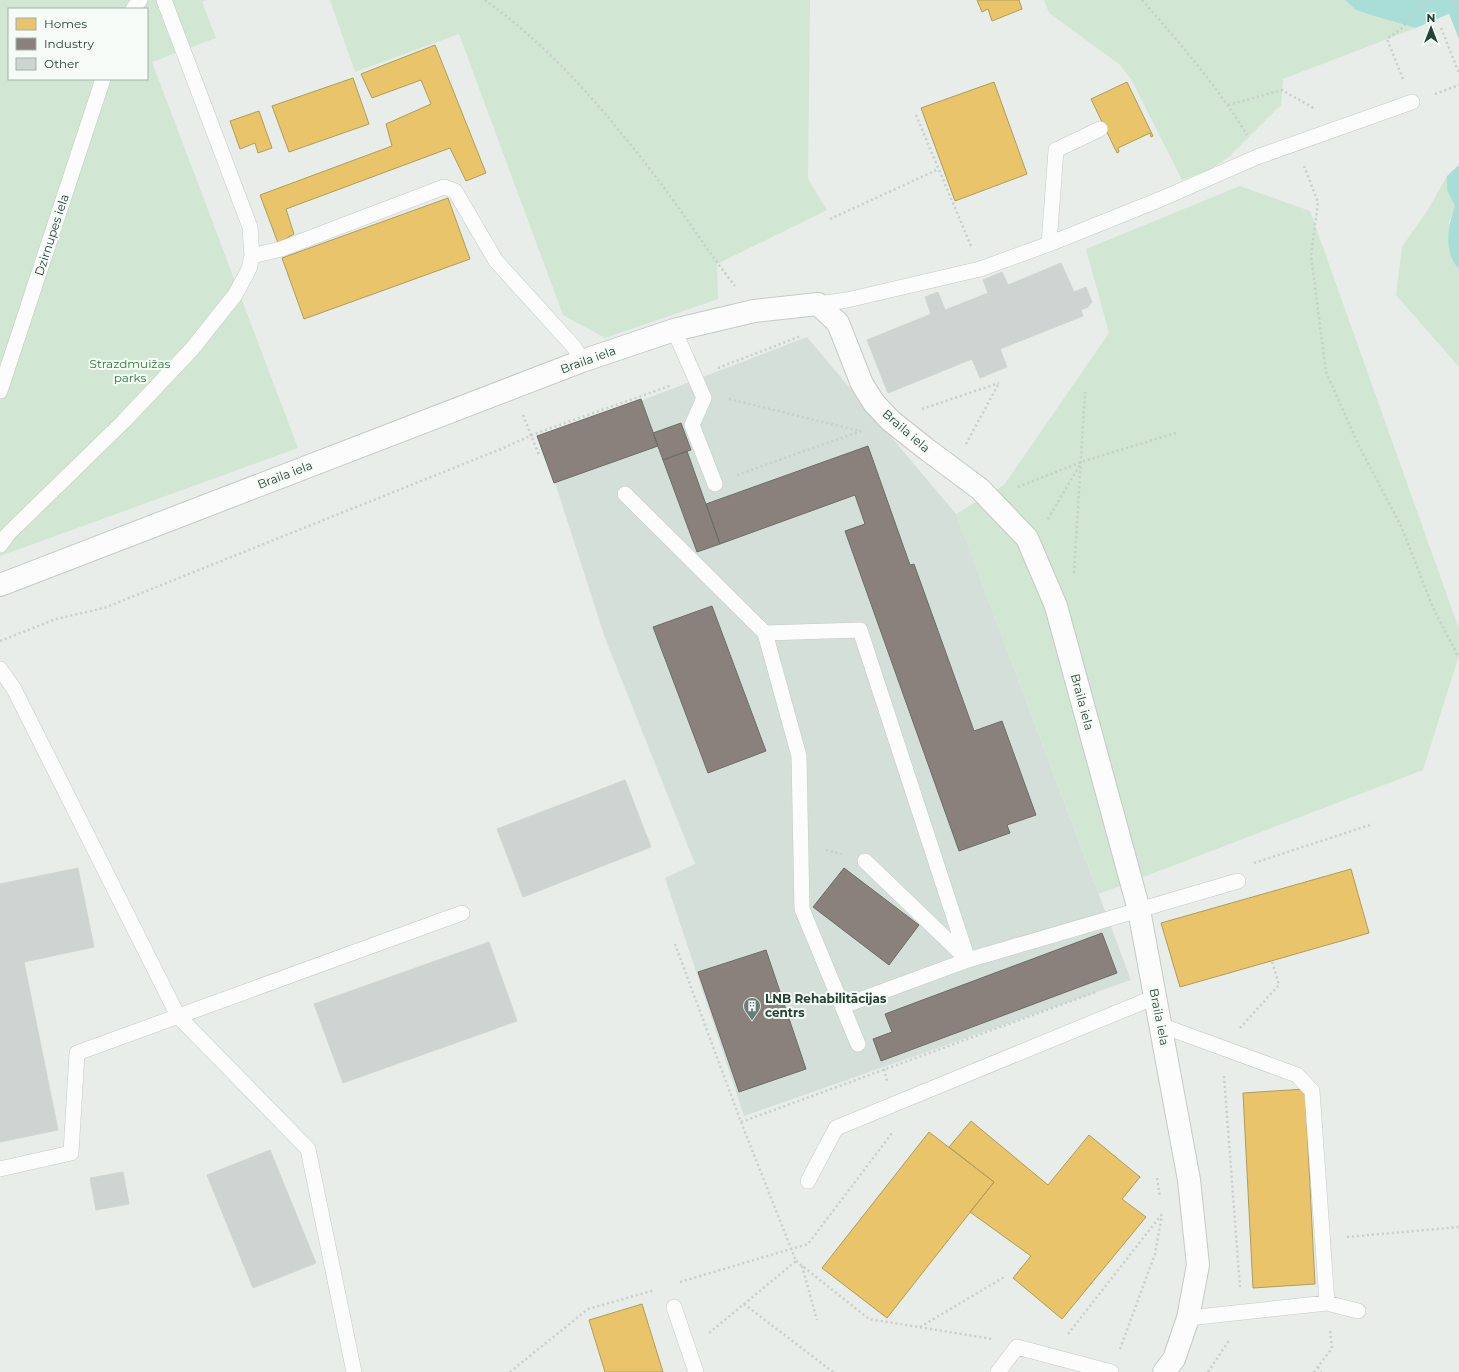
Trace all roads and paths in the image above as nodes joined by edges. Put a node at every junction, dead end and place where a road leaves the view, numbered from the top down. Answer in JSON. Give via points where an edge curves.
{"nodes":[{"id":1,"x":140,"y":0,"type":"edge"},
{"id":2,"x":164,"y":0,"type":"edge"},
{"id":3,"x":485,"y":0,"type":"edge"},
{"id":4,"x":1142,"y":0,"type":"edge"},
{"id":5,"x":1425,"y":0,"type":"edge"},
{"id":6,"x":1452,"y":0,"type":"edge"},
{"id":7,"x":1459,"y":6,"type":"edge"},
{"id":8,"x":134,"y":8,"type":"edge"},
{"id":9,"x":1441,"y":28,"type":"dead end"},
{"id":10,"x":1459,"y":73,"type":"edge"},
{"id":11,"x":103,"y":80,"type":"edge"},
{"id":12,"x":1459,"y":85,"type":"edge"},
{"id":13,"x":1433,"y":94,"type":"dead end"},
{"id":14,"x":1412,"y":102,"type":"joint"},
{"id":15,"x":1228,"y":105,"type":"junction"},
{"id":16,"x":916,"y":115,"type":"dead end"},
{"id":17,"x":1345,"y":125,"type":"junction"},
{"id":18,"x":1100,"y":129,"type":"dead end"},
{"id":19,"x":1295,"y":143,"type":"junction"},
{"id":20,"x":1257,"y":157,"type":"junction"},
{"id":21,"x":939,"y":169,"type":"junction"},
{"id":22,"x":830,"y":219,"type":"dead end"},
{"id":23,"x":1050,"y":244,"type":"junction"},
{"id":24,"x":252,"y":256,"type":"junction"},
{"id":25,"x":980,"y":269,"type":"junction"},
{"id":26,"x":818,"y":304,"type":"junction"},
{"id":27,"x":754,"y":311,"type":"junction"},
{"id":28,"x":838,"y":323,"type":"junction"},
{"id":29,"x":674,"y":330,"type":"junction"},
{"id":30,"x":582,"y":361,"type":"junction"},
{"id":31,"x":694,"y":377,"type":"junction"},
{"id":32,"x":512,"y":388,"type":"junction"},
{"id":33,"x":0,"y":391,"type":"edge"},
{"id":34,"x":1085,"y":392,"type":"dead end"},
{"id":35,"x":704,"y":398,"type":"junction"},
{"id":36,"x":891,"y":421,"type":"junction"},
{"id":37,"x":861,"y":431,"type":"junction"},
{"id":38,"x":1179,"y":432,"type":"dead end"},
{"id":39,"x":532,"y":436,"type":"junction"},
{"id":40,"x":963,"y":450,"type":"dead end"},
{"id":41,"x":539,"y":455,"type":"dead end"},
{"id":42,"x":1081,"y":462,"type":"junction"},
{"id":43,"x":714,"y":484,"type":"joint"},
{"id":44,"x":1011,"y":489,"type":"dead end"},
{"id":45,"x":625,"y":494,"type":"dead end"},
{"id":46,"x":1045,"y":525,"type":"dead end"},
{"id":47,"x":0,"y":545,"type":"edge"},
{"id":48,"x":1074,"y":576,"type":"dead end"},
{"id":49,"x":0,"y":585,"type":"edge"},
{"id":50,"x":765,"y":633,"type":"junction"},
{"id":51,"x":0,"y":641,"type":"edge"},
{"id":52,"x":1459,"y":658,"type":"edge"},
{"id":53,"x":0,"y":669,"type":"edge"},
{"id":54,"x":1373,"y":824,"type":"dead end"},
{"id":55,"x":800,"y":843,"type":"junction"},
{"id":56,"x":865,"y":860,"type":"joint"},
{"id":57,"x":1238,"y":881,"type":"joint"},
{"id":58,"x":1139,"y":910,"type":"junction"},
{"id":59,"x":462,"y":913,"type":"dead end"},
{"id":60,"x":675,"y":944,"type":"dead end"},
{"id":61,"x":968,"y":960,"type":"junction"},
{"id":62,"x":1272,"y":961,"type":"dead end"},
{"id":63,"x":1096,"y":991,"type":"dead end"},
{"id":64,"x":1155,"y":998,"type":"junction"},
{"id":65,"x":843,"y":1006,"type":"junction"},
{"id":66,"x":178,"y":1016,"type":"junction"},
{"id":67,"x":1160,"y":1025,"type":"junction"},
{"id":68,"x":858,"y":1044,"type":"dead end"},
{"id":69,"x":1222,"y":1048,"type":"junction"},
{"id":70,"x":884,"y":1069,"type":"junction"},
{"id":71,"x":894,"y":1103,"type":"junction"},
{"id":72,"x":741,"y":1122,"type":"junction"},
{"id":73,"x":0,"y":1169,"type":"edge"},
{"id":74,"x":1157,"y":1176,"type":"dead end"},
{"id":75,"x":808,"y":1181,"type":"dead end"},
{"id":76,"x":1160,"y":1199,"type":"dead end"},
{"id":77,"x":1161,"y":1206,"type":"dead end"},
{"id":78,"x":1162,"y":1214,"type":"junction"},
{"id":79,"x":1459,"y":1227,"type":"edge"},
{"id":80,"x":1322,"y":1239,"type":"junction"},
{"id":81,"x":791,"y":1250,"type":"junction"},
{"id":82,"x":796,"y":1261,"type":"junction"},
{"id":83,"x":802,"y":1266,"type":"junction"},
{"id":84,"x":1006,"y":1276,"type":"dead end"},
{"id":85,"x":676,"y":1284,"type":"dead end"},
{"id":86,"x":661,"y":1288,"type":"dead end"},
{"id":87,"x":1327,"y":1303,"type":"junction"},
{"id":88,"x":744,"y":1304,"type":"junction"},
{"id":89,"x":674,"y":1307,"type":"dead end"},
{"id":90,"x":1358,"y":1311,"type":"dead end"},
{"id":91,"x":1242,"y":1312,"type":"junction"},
{"id":92,"x":1188,"y":1318,"type":"junction"},
{"id":93,"x":817,"y":1320,"type":"dead end"},
{"id":94,"x":919,"y":1328,"type":"junction"},
{"id":95,"x":1017,"y":1347,"type":"junction"},
{"id":96,"x":689,"y":1350,"type":"junction"},
{"id":97,"x":1120,"y":1350,"type":"dead end"},
{"id":98,"x":1050,"y":1357,"type":"junction"},
{"id":99,"x":1318,"y":1367,"type":"junction"},
{"id":100,"x":354,"y":1372,"type":"edge"},
{"id":101,"x":510,"y":1372,"type":"edge"},
{"id":102,"x":696,"y":1372,"type":"edge"},
{"id":103,"x":833,"y":1372,"type":"edge"},
{"id":104,"x":998,"y":1372,"type":"edge"},
{"id":105,"x":1111,"y":1372,"type":"edge"},
{"id":106,"x":1164,"y":1372,"type":"edge"},
{"id":107,"x":1208,"y":1372,"type":"edge"},
{"id":108,"x":1314,"y":1372,"type":"edge"},
{"id":109,"x":1321,"y":1372,"type":"edge"}],
"edges":[{"from":1,"to":8,"type":"lane"},
{"from":2,"to":24,"type":"lane","via":[[250,227]]},
{"from":3,"to":27,"type":"path","via":[[540,44],[601,108],[659,181],[717,264]]},
{"from":4,"to":15,"type":"path"},
{"from":5,"to":14,"type":"path","via":[[1402,28],[1387,39]]},
{"from":6,"to":7,"type":"path"},
{"from":9,"to":10,"type":"path"},
{"from":11,"to":33,"type":"lane","name":"Dzirnupes iela"},
{"from":12,"to":13,"type":"path"},
{"from":14,"to":17,"type":"lane"},
{"from":15,"to":17,"type":"path","via":[[1282,90]]},
{"from":15,"to":20,"type":"path"},
{"from":16,"to":21,"type":"path"},
{"from":17,"to":19,"type":"lane"},
{"from":18,"to":23,"type":"lane","via":[[1056,150]]},
{"from":19,"to":20,"type":"lane"},
{"from":19,"to":52,"type":"path","via":[[1318,202],[1311,256],[1326,372],[1359,446],[1402,528],[1433,608]]},
{"from":20,"to":23,"type":"lane"},
{"from":21,"to":22,"type":"path"},
{"from":21,"to":25,"type":"path"},
{"from":23,"to":25,"type":"lane"},
{"from":24,"to":30,"type":"lane","via":[[281,249],[444,187],[455,191],[496,261],[574,347]]},
{"from":24,"to":47,"type":"lane","via":[[249,269],[236,295],[192,349]]},
{"from":25,"to":26,"type":"lane","via":[[847,300]]},
{"from":26,"to":27,"type":"street","name":"Braila iela"},
{"from":26,"to":28,"type":"street","name":"Braila iela"},
{"from":27,"to":29,"type":"street","name":"Braila iela"},
{"from":28,"to":31,"type":"path"},
{"from":28,"to":36,"type":"street","name":"Braila iela","via":[[862,384],[874,403]]},
{"from":29,"to":30,"type":"street","name":"Braila iela"},
{"from":29,"to":31,"type":"lane"},
{"from":30,"to":32,"type":"street","name":"Braila iela"},
{"from":31,"to":35,"type":"lane"},
{"from":31,"to":39,"type":"path"},
{"from":32,"to":39,"type":"path"},
{"from":32,"to":49,"type":"street","name":"Braila iela"},
{"from":34,"to":42,"type":"path"},
{"from":35,"to":37,"type":"path","via":[[714,396]]},
{"from":35,"to":43,"type":"lane","via":[[692,425]]},
{"from":36,"to":37,"type":"path"},
{"from":36,"to":40,"type":"path","via":[[999,383]]},
{"from":36,"to":58,"type":"street","name":"Braila iela","via":[[980,489],[1027,538],[1056,606]]},
{"from":37,"to":43,"type":"path"},
{"from":38,"to":42,"type":"path"},
{"from":39,"to":41,"type":"path"},
{"from":39,"to":51,"type":"path","via":[[104,608],[56,619]]},
{"from":42,"to":44,"type":"path"},
{"from":42,"to":46,"type":"path"},
{"from":42,"to":48,"type":"path"},
{"from":45,"to":50,"type":"lane"},
{"from":50,"to":55,"type":"lane","via":[[799,756]]},
{"from":50,"to":61,"type":"lane","via":[[860,630]]},
{"from":53,"to":66,"type":"lane","via":[[14,689]]},
{"from":54,"to":57,"type":"path","via":[[1251,864]]},
{"from":55,"to":56,"type":"path"},
{"from":55,"to":65,"type":"lane","via":[[802,909]]},
{"from":56,"to":61,"type":"lane"},
{"from":57,"to":58,"type":"lane"},
{"from":58,"to":61,"type":"lane"},
{"from":58,"to":64,"type":"street","name":"Braila iela"},
{"from":59,"to":66,"type":"lane"},
{"from":60,"to":72,"type":"path"},
{"from":61,"to":65,"type":"lane"},
{"from":62,"to":69,"type":"path","via":[[1279,985]]},
{"from":63,"to":70,"type":"path"},
{"from":64,"to":67,"type":"street","name":"Braila iela"},
{"from":64,"to":71,"type":"lane"},
{"from":65,"to":68,"type":"lane"},
{"from":66,"to":73,"type":"lane","via":[[77,1053],[71,1153]]},
{"from":66,"to":100,"type":"lane","via":[[308,1149]]},
{"from":67,"to":69,"type":"lane"},
{"from":67,"to":92,"type":"street","name":"Braila iela","via":[[1189,1180],[1198,1265]]},
{"from":69,"to":80,"type":"lane","via":[[1297,1075],[1312,1091]]},
{"from":69,"to":91,"type":"path"},
{"from":70,"to":71,"type":"path"},
{"from":70,"to":72,"type":"path"},
{"from":71,"to":75,"type":"lane","via":[[836,1128]]},
{"from":71,"to":81,"type":"path","via":[[901,1122],[808,1244]]},
{"from":72,"to":81,"type":"path"},
{"from":74,"to":76,"type":"path"},
{"from":77,"to":78,"type":"path"},
{"from":78,"to":97,"type":"path","via":[[1155,1254]]},
{"from":78,"to":98,"type":"path"},
{"from":79,"to":80,"type":"path"},
{"from":80,"to":87,"type":"lane"},
{"from":81,"to":82,"type":"path"},
{"from":81,"to":85,"type":"path"},
{"from":82,"to":83,"type":"path"},
{"from":82,"to":88,"type":"path"},
{"from":83,"to":93,"type":"path"},
{"from":83,"to":94,"type":"path","via":[[869,1319]]},
{"from":84,"to":94,"type":"path"},
{"from":86,"to":101,"type":"path","via":[[588,1309]]},
{"from":87,"to":90,"type":"lane"},
{"from":87,"to":91,"type":"lane"},
{"from":87,"to":99,"type":"path","via":[[1332,1348]]},
{"from":88,"to":96,"type":"path"},
{"from":88,"to":103,"type":"path"},
{"from":89,"to":96,"type":"lane"},
{"from":91,"to":92,"type":"lane"},
{"from":91,"to":107,"type":"path","via":[[1233,1335]]},
{"from":92,"to":106,"type":"street","name":"Braila iela","via":[[1174,1359]]},
{"from":94,"to":95,"type":"path","via":[[999,1340]]},
{"from":95,"to":98,"type":"lane"},
{"from":95,"to":104,"type":"lane"},
{"from":96,"to":102,"type":"lane"},
{"from":98,"to":105,"type":"lane"},
{"from":99,"to":108,"type":"path"},
{"from":99,"to":109,"type":"path"}]}
